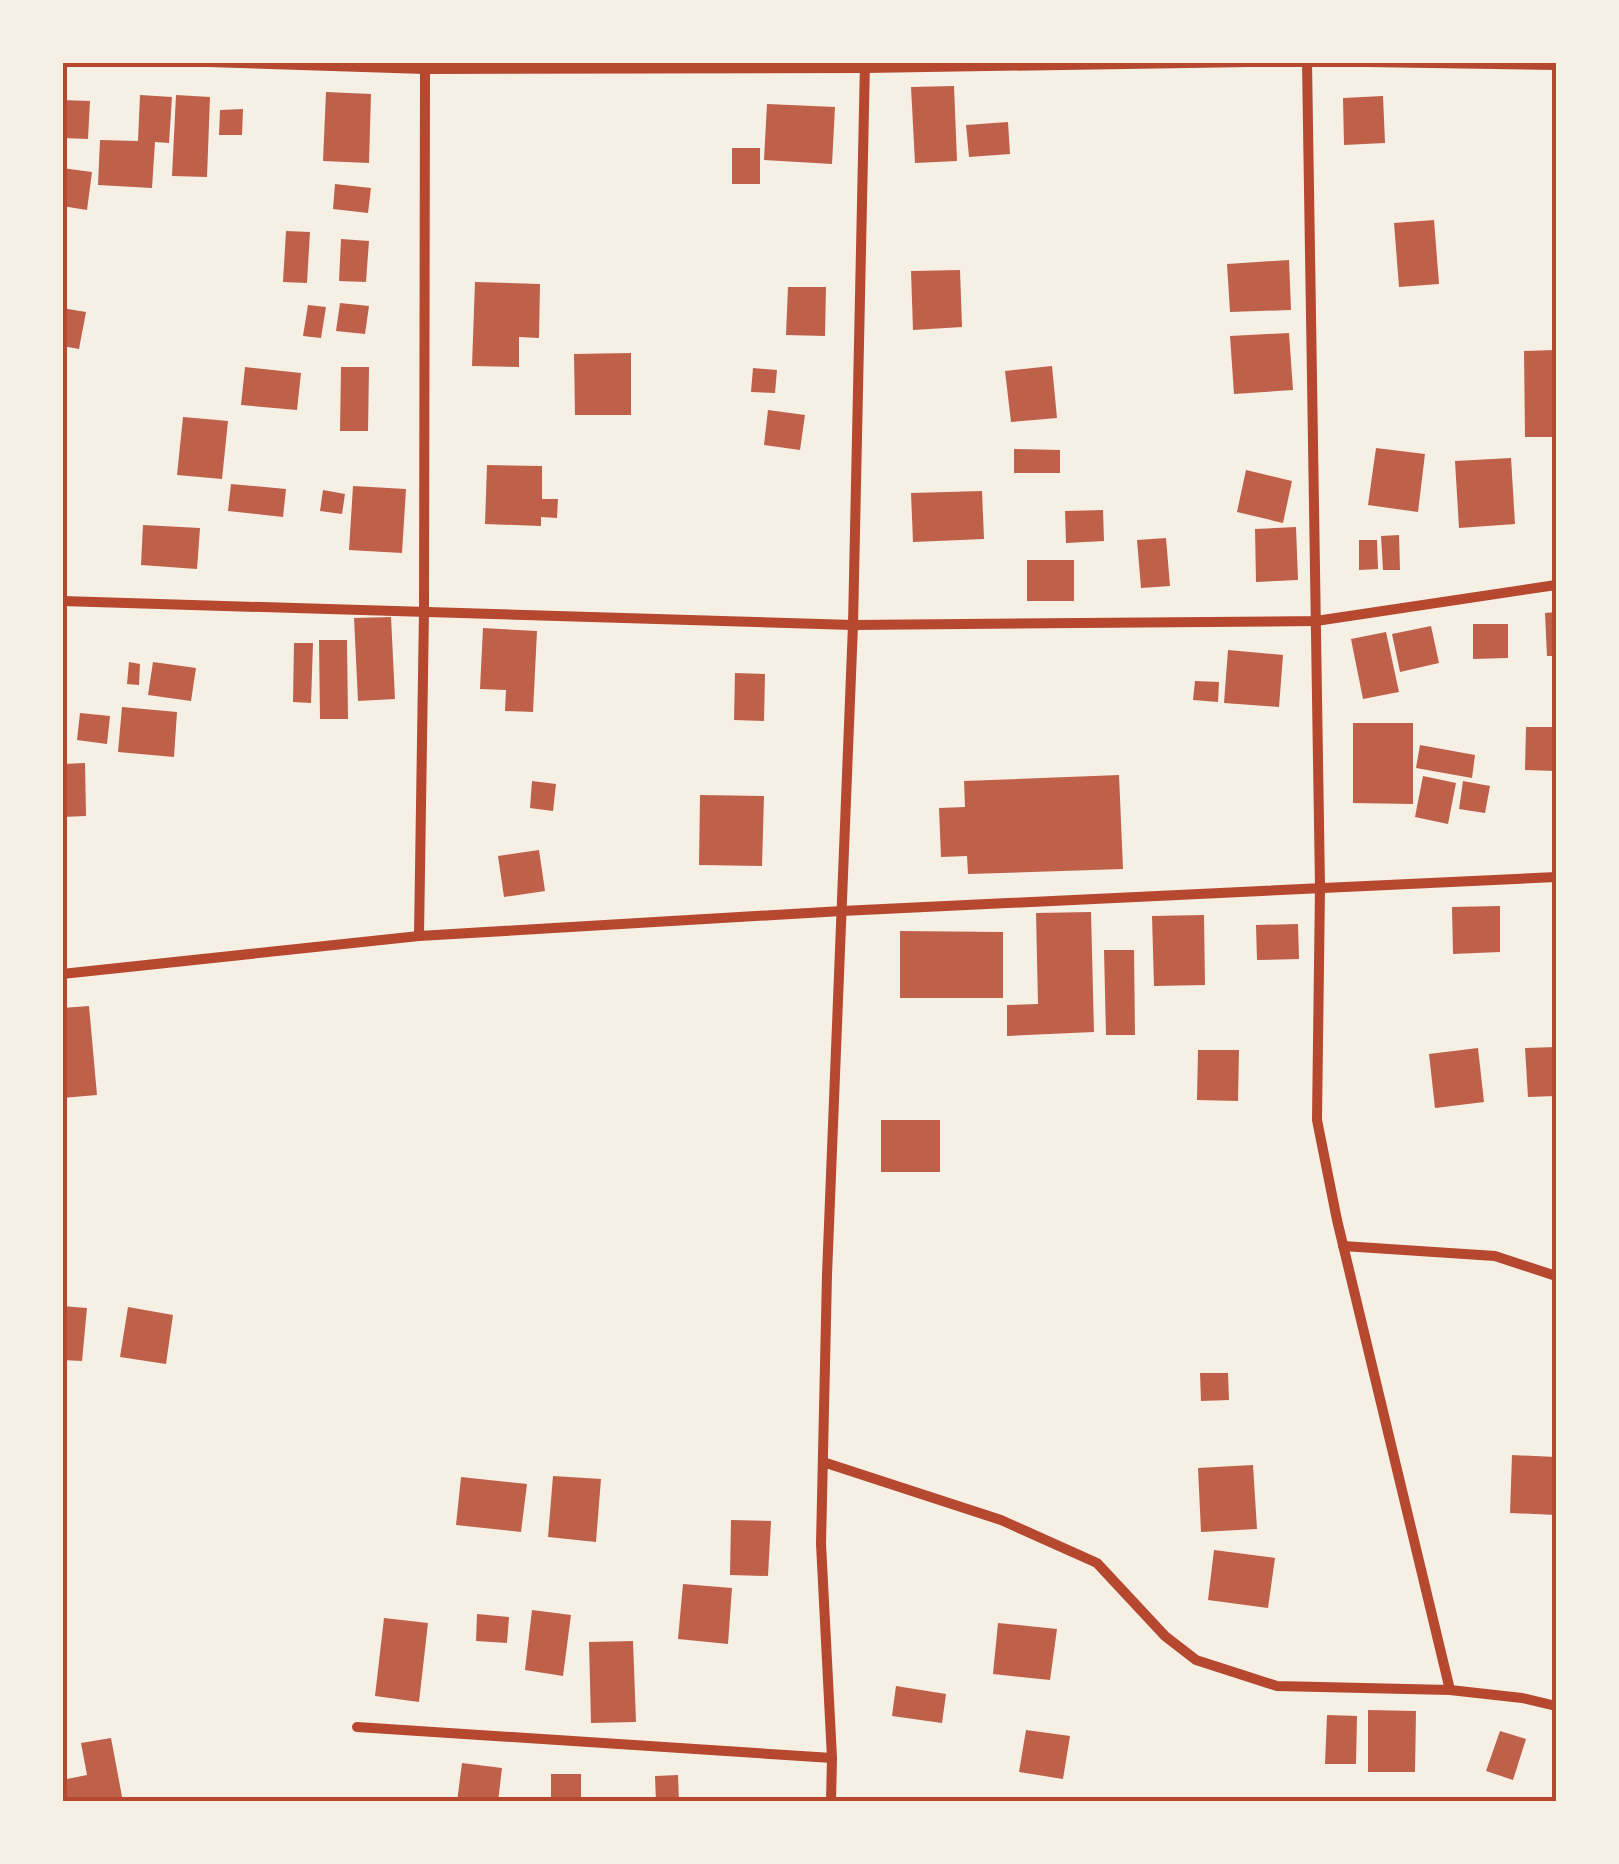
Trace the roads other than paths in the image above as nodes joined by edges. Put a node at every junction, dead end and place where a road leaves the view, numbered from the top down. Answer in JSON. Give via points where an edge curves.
{"nodes":[{"id":1,"x":208,"y":62,"type":"edge"},
{"id":2,"x":1250,"y":62,"type":"edge"},
{"id":3,"x":1308,"y":62,"type":"edge"},
{"id":4,"x":1366,"y":62,"type":"edge"},
{"id":5,"x":865,"y":65,"type":"edge"},
{"id":6,"x":1556,"y":65,"type":"edge"},
{"id":7,"x":425,"y":66,"type":"edge"},
{"id":8,"x":1556,"y":584,"type":"edge"},
{"id":9,"x":62,"y":601,"type":"edge"},
{"id":10,"x":424,"y":611,"type":"junction"},
{"id":11,"x":1316,"y":621,"type":"junction"},
{"id":12,"x":853,"y":625,"type":"junction"},
{"id":13,"x":1556,"y":877,"type":"edge"},
{"id":14,"x":1320,"y":887,"type":"junction"},
{"id":15,"x":842,"y":912,"type":"junction"},
{"id":16,"x":419,"y":936,"type":"junction"},
{"id":17,"x":62,"y":974,"type":"edge"},
{"id":18,"x":1343,"y":1246,"type":"junction"},
{"id":19,"x":1556,"y":1276,"type":"edge"},
{"id":20,"x":823,"y":1462,"type":"junction"},
{"id":21,"x":1450,"y":1690,"type":"junction"},
{"id":22,"x":1556,"y":1706,"type":"edge"},
{"id":23,"x":356,"y":1728,"type":"dead end"},
{"id":24,"x":832,"y":1758,"type":"junction"},
{"id":25,"x":831,"y":1802,"type":"edge"}],
"edges":[{"from":1,"to":7,"type":"street"},
{"from":2,"to":5,"type":"street"},
{"from":3,"to":11,"type":"street"},
{"from":4,"to":6,"type":"street"},
{"from":5,"to":7,"type":"street"},
{"from":5,"to":12,"type":"street"},
{"from":7,"to":10,"type":"street"},
{"from":8,"to":11,"type":"street"},
{"from":9,"to":10,"type":"street"},
{"from":10,"to":12,"type":"street"},
{"from":10,"to":16,"type":"street"},
{"from":11,"to":12,"type":"street"},
{"from":11,"to":14,"type":"street"},
{"from":12,"to":15,"type":"street"},
{"from":13,"to":14,"type":"street"},
{"from":14,"to":15,"type":"street"},
{"from":14,"to":18,"type":"street","via":[[1317,1120]]},
{"from":15,"to":16,"type":"street"},
{"from":15,"to":20,"type":"street"},
{"from":16,"to":17,"type":"street"},
{"from":18,"to":19,"type":"street","via":[[1494,1256]]},
{"from":18,"to":21,"type":"street"},
{"from":20,"to":21,"type":"street","via":[[1001,1520],[1098,1563],[1196,1660],[1277,1686]]},
{"from":20,"to":24,"type":"street"},
{"from":21,"to":22,"type":"street"},
{"from":23,"to":24,"type":"street"},
{"from":24,"to":25,"type":"street"}]}
